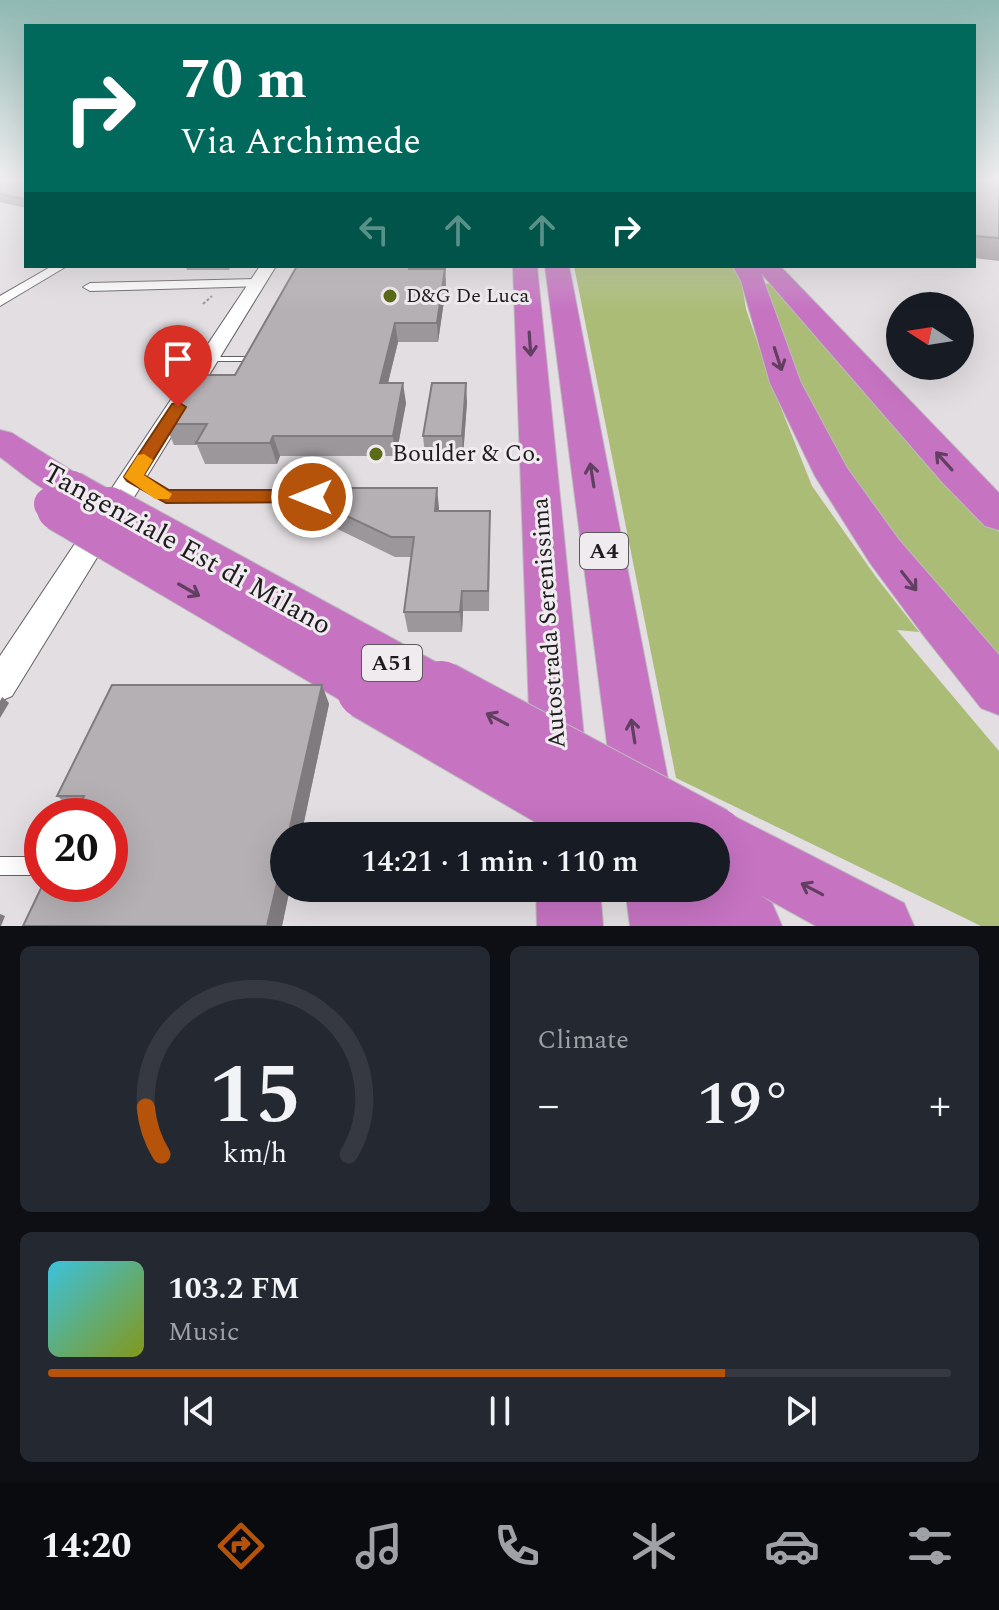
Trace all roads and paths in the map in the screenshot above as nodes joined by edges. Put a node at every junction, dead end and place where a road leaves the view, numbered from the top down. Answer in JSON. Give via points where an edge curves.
{"nodes":[{"id":1,"x":58,"y":268,"type":"edge"},
{"id":2,"x":525,"y":268,"type":"edge"},
{"id":3,"x":557,"y":268,"type":"edge"},
{"id":4,"x":746,"y":268,"type":"edge"},
{"id":5,"x":769,"y":268,"type":"edge"},
{"id":6,"x":263,"y":275,"type":"edge"},
{"id":7,"x":90,"y":287,"type":"dead end"},
{"id":8,"x":0,"y":302,"type":"edge"},
{"id":9,"x":259,"y":346,"type":"edge"},
{"id":10,"x":209,"y":359,"type":"junction"},
{"id":11,"x":0,"y":441,"type":"edge"},
{"id":12,"x":0,"y":469,"type":"edge"},
{"id":13,"x":134,"y":477,"type":"junction"},
{"id":14,"x":62,"y":496,"type":"junction"},
{"id":15,"x":342,"y":497,"type":"edge"},
{"id":16,"x":999,"y":516,"type":"edge"},
{"id":17,"x":0,"y":685,"type":"edge"},
{"id":18,"x":999,"y":691,"type":"edge"},
{"id":19,"x":563,"y":822,"type":"edge"},
{"id":20,"x":594,"y":822,"type":"edge"},
{"id":21,"x":647,"y":822,"type":"edge"},
{"id":22,"x":687,"y":822,"type":"edge"},
{"id":23,"x":730,"y":845,"type":"edge"},
{"id":24,"x":0,"y":866,"type":"edge"},
{"id":25,"x":24,"y":866,"type":"edge"},
{"id":26,"x":569,"y":902,"type":"edge"},
{"id":27,"x":659,"y":902,"type":"edge"},
{"id":28,"x":714,"y":902,"type":"edge"},
{"id":29,"x":570,"y":926,"type":"edge"},
{"id":30,"x":663,"y":926,"type":"edge"},
{"id":31,"x":749,"y":926,"type":"edge"},
{"id":32,"x":881,"y":926,"type":"edge"}],
"edges":[{"from":1,"to":8,"type":"street"},
{"from":2,"to":19,"type":"highway","name":"Autostrada Serenissima","number":"A4","one_way":true},
{"from":21,"to":3,"type":"highway","number":"A4","one_way":true},
{"from":4,"to":18,"type":"highway","one_way":true,"via":[[790,394],[841,489],[929,608]]},
{"from":16,"to":5,"type":"highway","one_way":true},
{"from":6,"to":7,"type":"street"},
{"from":6,"to":10,"type":"street"},
{"from":9,"to":10,"type":"lane","via":[[251,359]]},
{"from":10,"to":13,"type":"street"},
{"from":11,"to":14,"type":"highway","name":"Tangenziale Est di Milano","number":"A51"},
{"from":12,"to":14,"type":"highway","name":"Tangenziale Est di Milano","number":"A51"},
{"from":13,"to":15,"type":"lane","via":[[166,496]]},
{"from":13,"to":17,"type":"street"},
{"from":14,"to":20,"type":"highway","name":"Tangenziale Est di Milano","number":"A51","one_way":true,"bridge":true,"via":[[187,589]]},
{"from":22,"to":14,"type":"highway","name":"Tangenziale Est di Milano","number":"A51","one_way":true,"bridge":true,"via":[[211,567]]},
{"from":32,"to":23,"type":"highway","name":"Tangenziale Est di Milano","number":"A51","one_way":true},
{"from":24,"to":25,"type":"lane"},
{"from":26,"to":29,"type":"highway"},
{"from":27,"to":30,"type":"highway"},
{"from":28,"to":31,"type":"highway"}]}
